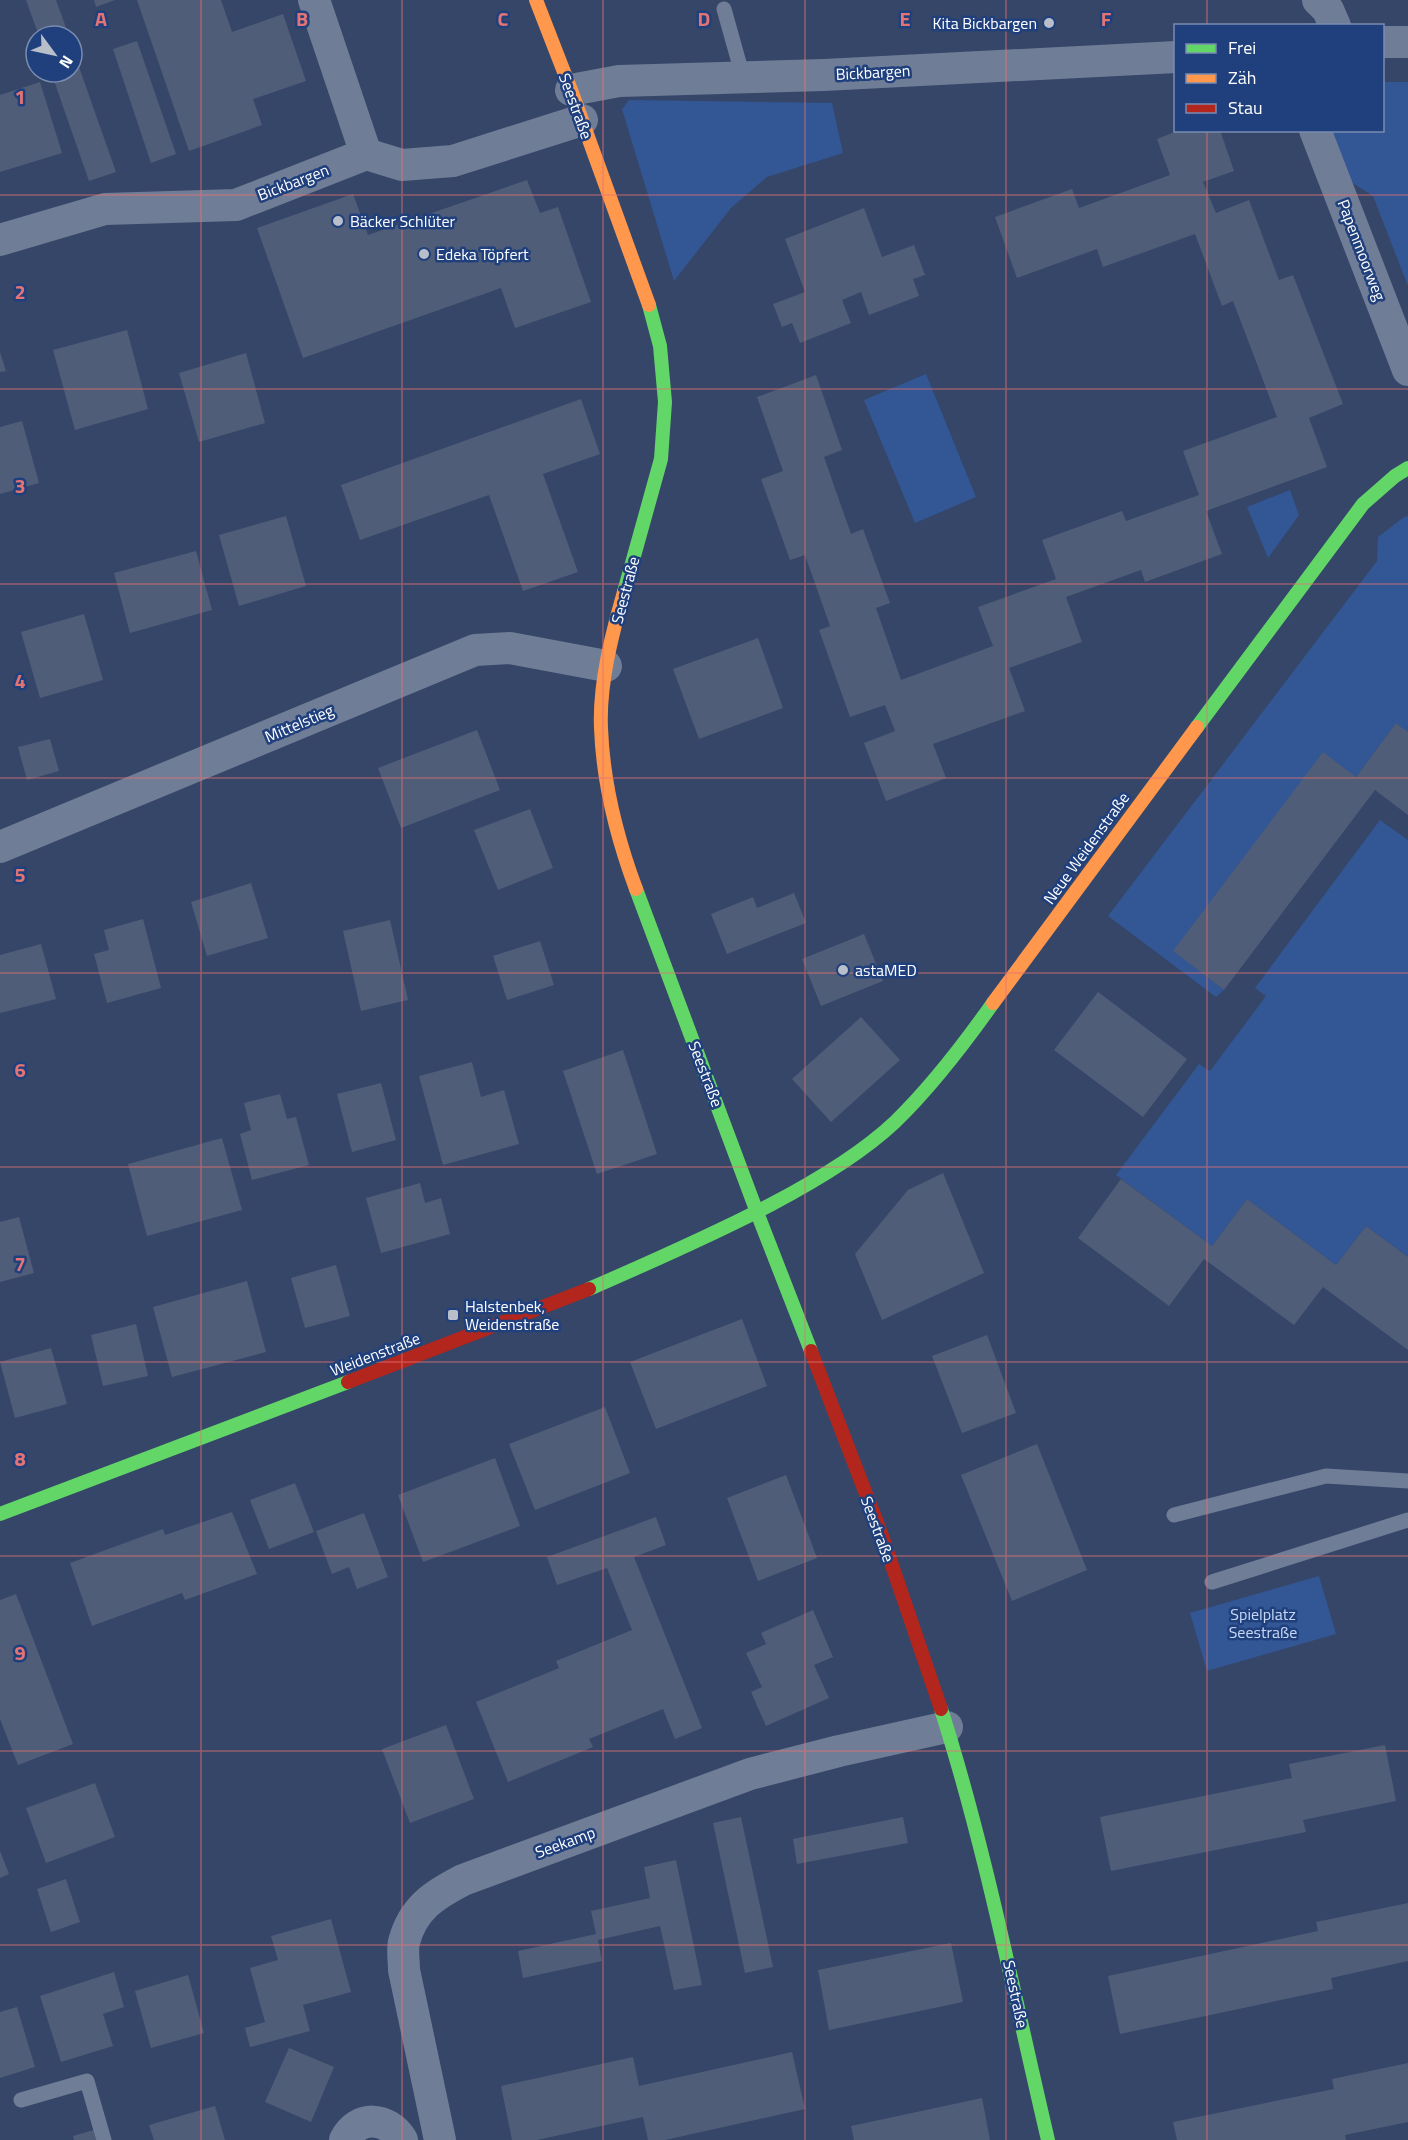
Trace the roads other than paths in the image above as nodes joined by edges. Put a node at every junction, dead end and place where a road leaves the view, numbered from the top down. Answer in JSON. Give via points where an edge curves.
{"nodes":[{"id":1,"x":314,"y":0,"type":"edge"},
{"id":2,"x":536,"y":0,"type":"edge"},
{"id":3,"x":1318,"y":0,"type":"edge"},
{"id":4,"x":724,"y":9,"type":"dead end"},
{"id":5,"x":1334,"y":24,"type":"edge"},
{"id":6,"x":1384,"y":42,"type":"edge"},
{"id":7,"x":1408,"y":42,"type":"edge"},
{"id":8,"x":1174,"y":57,"type":"edge"},
{"id":9,"x":743,"y":77,"type":"junction"},
{"id":10,"x":571,"y":90,"type":"junction"},
{"id":11,"x":582,"y":120,"type":"junction"},
{"id":12,"x":1316,"y":132,"type":"edge"},
{"id":13,"x":366,"y":154,"type":"junction"},
{"id":14,"x":0,"y":240,"type":"edge"},
{"id":15,"x":1408,"y":370,"type":"edge"},
{"id":16,"x":1408,"y":468,"type":"edge"},
{"id":17,"x":606,"y":666,"type":"junction"},
{"id":18,"x":0,"y":847,"type":"edge"},
{"id":19,"x":757,"y":1211,"type":"junction"},
{"id":20,"x":1408,"y":1481,"type":"edge"},
{"id":21,"x":0,"y":1514,"type":"edge"},
{"id":22,"x":1174,"y":1515,"type":"dead end"},
{"id":23,"x":1408,"y":1520,"type":"edge"},
{"id":24,"x":1212,"y":1582,"type":"dead end"},
{"id":25,"x":947,"y":1727,"type":"junction"},
{"id":26,"x":21,"y":2100,"type":"dead end"},
{"id":27,"x":104,"y":2140,"type":"edge"},
{"id":28,"x":345,"y":2140,"type":"edge"},
{"id":29,"x":402,"y":2140,"type":"edge"},
{"id":30,"x":440,"y":2140,"type":"edge"},
{"id":31,"x":1048,"y":2140,"type":"edge"}],
"edges":[{"from":1,"to":13,"type":"street"},
{"from":2,"to":10,"type":"street","name":"Seestraße"},
{"from":3,"to":5,"type":"street"},
{"from":4,"to":9,"type":"lane"},
{"from":6,"to":7,"type":"street"},
{"from":8,"to":9,"type":"street","name":"Bickbargen"},
{"from":9,"to":10,"type":"street","name":"Bickbargen","via":[[619,81]]},
{"from":10,"to":11,"type":"street","name":"Seestraße"},
{"from":11,"to":13,"type":"street","via":[[453,161],[402,165]]},
{"from":11,"to":17,"type":"street","name":"Seestraße","via":[[645,293],[660,346],[665,402],[661,459]]},
{"from":12,"to":15,"type":"street","name":"Papenmoorweg"},
{"from":13,"to":14,"type":"street","name":"Bickbargen","via":[[236,205],[105,209]]},
{"from":16,"to":19,"type":"street","name":"Neue Weidenstraße","via":[[1363,504],[928,1086],[894,1123],[851,1156]]},
{"from":17,"to":18,"type":"street","name":"Mittelstieg","via":[[510,648],[476,650]]},
{"from":17,"to":19,"type":"street","name":"Seestraße","via":[[600,726],[607,787],[623,852]]},
{"from":19,"to":21,"type":"street","name":"Weidenstraße","via":[[575,1296]]},
{"from":19,"to":25,"type":"street","name":"Seestraße","via":[[903,1595]]},
{"from":20,"to":22,"type":"lane","via":[[1326,1476]]},
{"from":23,"to":24,"type":"lane"},
{"from":25,"to":30,"type":"street","name":"Seekamp","via":[[750,1774],[436,1893],[416,1914],[403,1943],[404,1970]]},
{"from":25,"to":31,"type":"street","name":"Seestraße","via":[[998,1913]]},
{"from":26,"to":27,"type":"lane","via":[[87,2081]]},
{"from":28,"to":29,"type":"street","via":[[356,2126],[376,2121],[387,2124]]}]}
